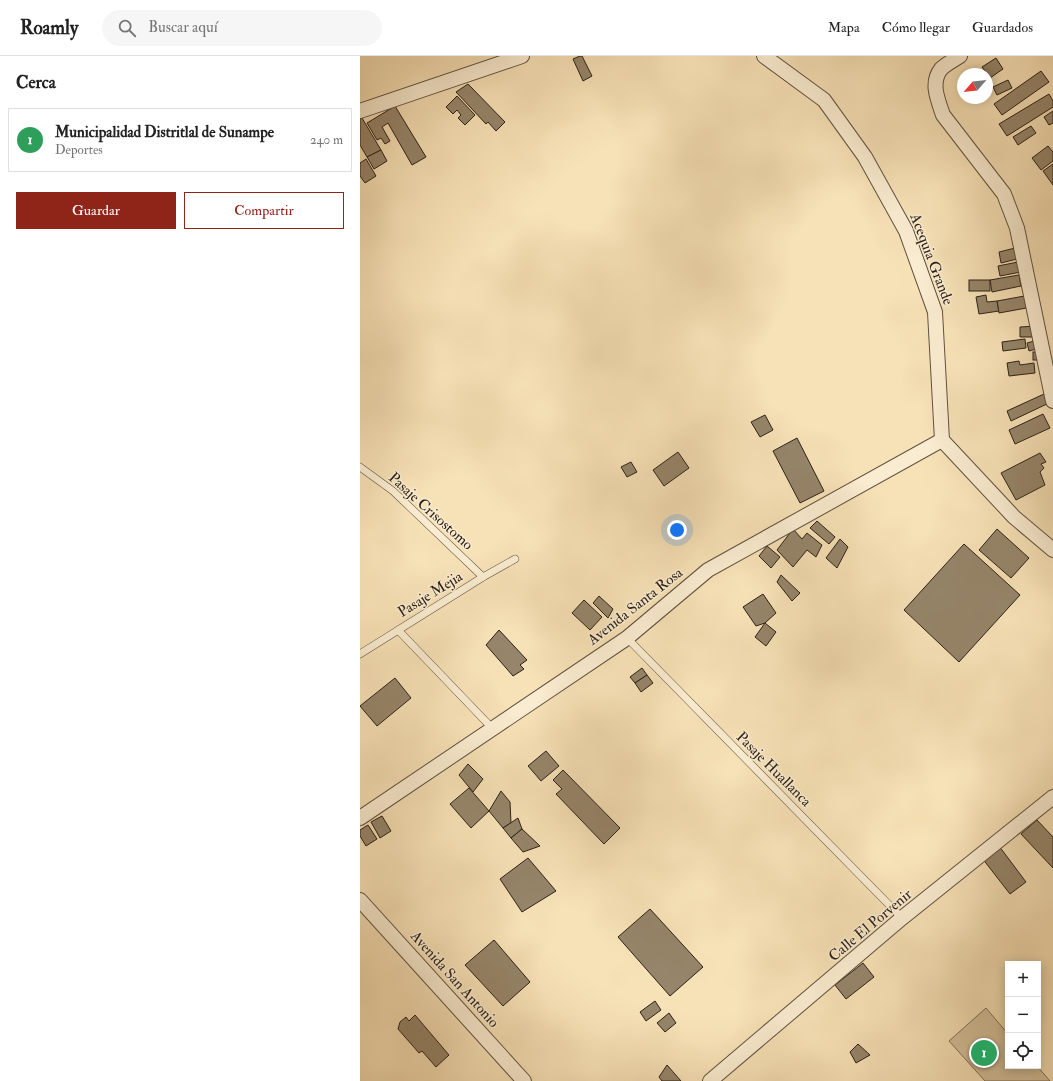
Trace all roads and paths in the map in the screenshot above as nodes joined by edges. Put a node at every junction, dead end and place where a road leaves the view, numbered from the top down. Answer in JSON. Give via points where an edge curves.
{"nodes":[{"id":1,"x":522,"y":56,"type":"edge"},
{"id":2,"x":764,"y":56,"type":"edge"},
{"id":3,"x":960,"y":56,"type":"edge"},
{"id":4,"x":360,"y":111,"type":"edge"},
{"id":5,"x":1053,"y":401,"type":"edge"},
{"id":6,"x":942,"y":440,"type":"junction"},
{"id":7,"x":360,"y":467,"type":"edge"},
{"id":8,"x":1053,"y":550,"type":"edge"},
{"id":9,"x":516,"y":559,"type":"dead end"},
{"id":10,"x":483,"y":576,"type":"junction"},
{"id":11,"x":398,"y":630,"type":"junction"},
{"id":12,"x":627,"y":638,"type":"junction"},
{"id":13,"x":360,"y":654,"type":"edge"},
{"id":14,"x":493,"y":729,"type":"junction"},
{"id":15,"x":1053,"y":797,"type":"edge"},
{"id":16,"x":360,"y":818,"type":"edge"},
{"id":17,"x":360,"y":900,"type":"edge"},
{"id":18,"x":902,"y":918,"type":"junction"},
{"id":19,"x":524,"y":1081,"type":"edge"},
{"id":20,"x":710,"y":1081,"type":"edge"}],
"edges":[{"from":1,"to":4,"type":"street"},
{"from":2,"to":6,"type":"street","name":"Acequia Grande","via":[[824,100],[865,156],[906,230],[935,312]]},
{"from":3,"to":5,"type":"street","via":[[941,69],[934,83],[937,99],[943,115],[1004,194],[1017,228]]},
{"from":6,"to":8,"type":"street","via":[[1014,517]]},
{"from":6,"to":12,"type":"street","name":"Avenida Santa Rosa","via":[[708,570]]},
{"from":7,"to":10,"type":"lane","name":"Pasaje Crisostomo","via":[[393,491]]},
{"from":9,"to":10,"type":"lane","name":"Pasaje Mejia"},
{"from":10,"to":11,"type":"lane","name":"Pasaje Mejia"},
{"from":11,"to":13,"type":"lane","name":"Pasaje Mejia"},
{"from":11,"to":14,"type":"lane"},
{"from":12,"to":14,"type":"street","name":"Avenida Santa Rosa"},
{"from":12,"to":18,"type":"lane","name":"Pasaje Huallanca"},
{"from":14,"to":16,"type":"street","name":"Avenida Santa Rosa"},
{"from":15,"to":18,"type":"street","name":"Calle El Porvenir"},
{"from":17,"to":19,"type":"street","name":"Avenida San Antonio"},
{"from":18,"to":20,"type":"street","name":"Calle El Porvenir"}]}
